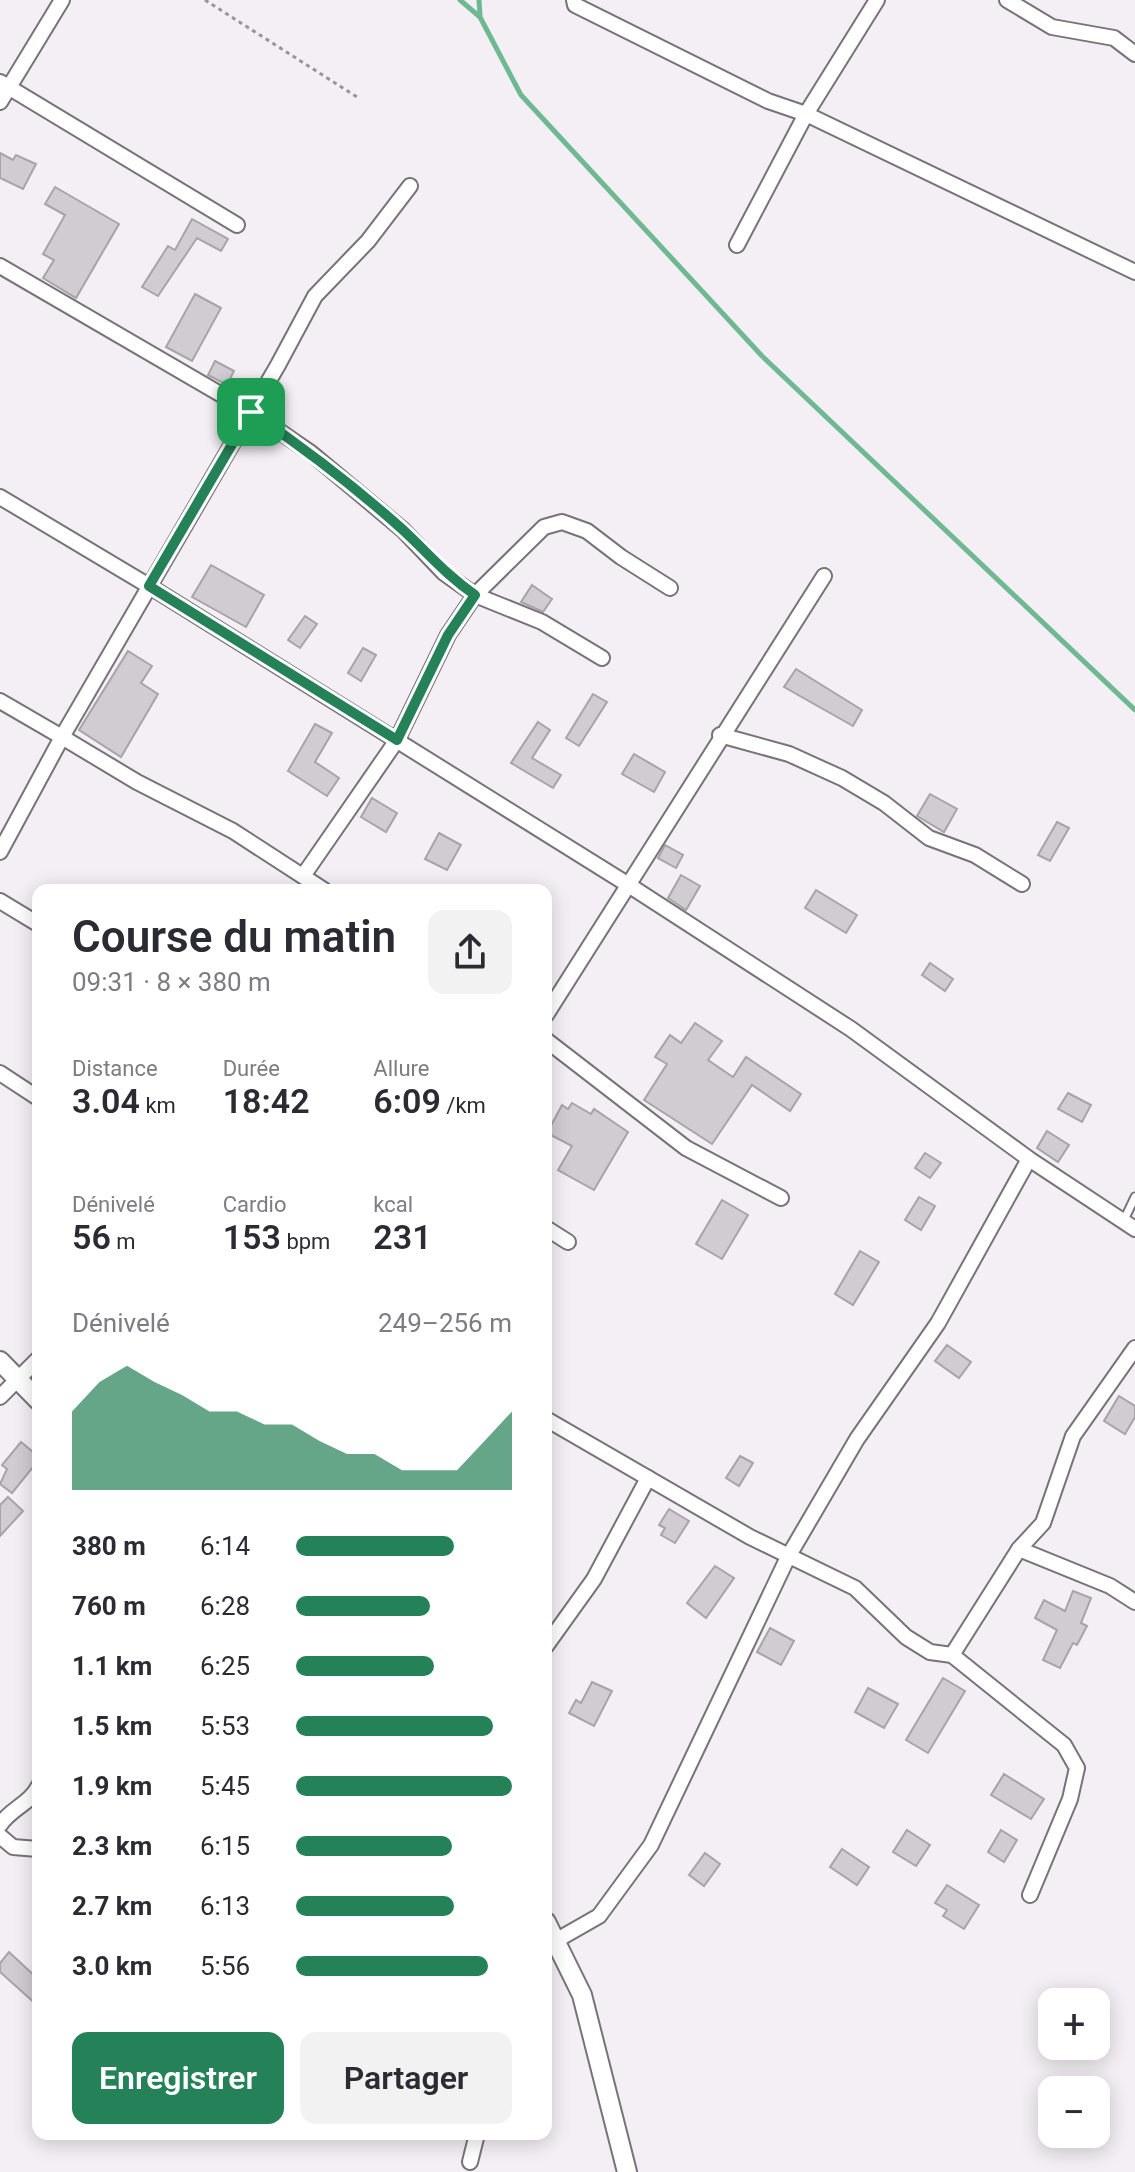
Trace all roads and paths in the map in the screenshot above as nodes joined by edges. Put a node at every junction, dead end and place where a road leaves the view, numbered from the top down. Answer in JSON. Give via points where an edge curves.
{"nodes":[{"id":1,"x":62,"y":0,"type":"edge"},
{"id":2,"x":205,"y":0,"type":"edge"},
{"id":3,"x":574,"y":0,"type":"edge"},
{"id":4,"x":877,"y":0,"type":"edge"},
{"id":5,"x":1007,"y":0,"type":"edge"},
{"id":6,"x":1135,"y":54,"type":"edge"},
{"id":7,"x":4,"y":85,"type":"edge"},
{"id":8,"x":357,"y":97,"type":"dead end"},
{"id":9,"x":0,"y":102,"type":"edge"},
{"id":10,"x":806,"y":114,"type":"junction"},
{"id":11,"x":410,"y":186,"type":"dead end"},
{"id":12,"x":237,"y":225,"type":"dead end"},
{"id":13,"x":737,"y":245,"type":"dead end"},
{"id":14,"x":0,"y":266,"type":"edge"},
{"id":15,"x":1135,"y":272,"type":"edge"},
{"id":16,"x":251,"y":412,"type":"junction"},
{"id":17,"x":0,"y":497,"type":"edge"},
{"id":18,"x":824,"y":576,"type":"dead end"},
{"id":19,"x":149,"y":586,"type":"junction"},
{"id":20,"x":670,"y":588,"type":"dead end"},
{"id":21,"x":475,"y":595,"type":"junction"},
{"id":22,"x":602,"y":658,"type":"dead end"},
{"id":23,"x":0,"y":701,"type":"edge"},
{"id":24,"x":720,"y":735,"type":"junction"},
{"id":25,"x":62,"y":737,"type":"junction"},
{"id":26,"x":397,"y":740,"type":"junction"},
{"id":27,"x":0,"y":852,"type":"edge"},
{"id":28,"x":303,"y":876,"type":"junction"},
{"id":29,"x":315,"y":884,"type":"edge"},
{"id":30,"x":627,"y":884,"type":"junction"},
{"id":31,"x":1022,"y":884,"type":"dead end"},
{"id":32,"x":0,"y":901,"type":"edge"},
{"id":33,"x":32,"y":920,"type":"edge"},
{"id":34,"x":552,"y":1005,"type":"edge"},
{"id":35,"x":552,"y":1045,"type":"edge"},
{"id":36,"x":0,"y":1073,"type":"edge"},
{"id":37,"x":32,"y":1094,"type":"edge"},
{"id":38,"x":1029,"y":1159,"type":"junction"},
{"id":39,"x":1135,"y":1197,"type":"edge"},
{"id":40,"x":781,"y":1198,"type":"dead end"},
{"id":41,"x":1130,"y":1224,"type":"edge"},
{"id":42,"x":552,"y":1232,"type":"edge"},
{"id":43,"x":568,"y":1242,"type":"dead end"},
{"id":44,"x":1135,"y":1348,"type":"edge"},
{"id":45,"x":0,"y":1361,"type":"edge"},
{"id":46,"x":32,"y":1365,"type":"edge"},
{"id":47,"x":17,"y":1379,"type":"junction"},
{"id":48,"x":32,"y":1394,"type":"edge"},
{"id":49,"x":0,"y":1397,"type":"edge"},
{"id":50,"x":552,"y":1422,"type":"edge"},
{"id":51,"x":648,"y":1478,"type":"junction"},
{"id":52,"x":1019,"y":1549,"type":"junction"},
{"id":53,"x":788,"y":1557,"type":"junction"},
{"id":54,"x":1135,"y":1602,"type":"edge"},
{"id":55,"x":552,"y":1638,"type":"edge"},
{"id":56,"x":952,"y":1655,"type":"junction"},
{"id":57,"x":32,"y":1796,"type":"edge"},
{"id":58,"x":0,"y":1825,"type":"edge"},
{"id":59,"x":0,"y":1836,"type":"edge"},
{"id":60,"x":32,"y":1849,"type":"edge"},
{"id":61,"x":1030,"y":1895,"type":"dead end"},
{"id":62,"x":552,"y":1932,"type":"edge"},
{"id":63,"x":557,"y":1940,"type":"junction"},
{"id":64,"x":476,"y":2140,"type":"edge"},
{"id":65,"x":470,"y":2162,"type":"dead end"},
{"id":66,"x":627,"y":2172,"type":"edge"}],
"edges":[{"from":1,"to":7,"type":"street"},
{"from":2,"to":8,"type":"path"},
{"from":3,"to":10,"type":"street","via":[[768,101]]},
{"from":4,"to":10,"type":"street"},
{"from":5,"to":6,"type":"street","via":[[1052,27],[1114,38]]},
{"from":7,"to":9,"type":"street"},
{"from":7,"to":12,"type":"street"},
{"from":10,"to":13,"type":"street"},
{"from":10,"to":15,"type":"street"},
{"from":11,"to":16,"type":"street","via":[[368,241],[315,296]]},
{"from":14,"to":16,"type":"street"},
{"from":16,"to":19,"type":"street"},
{"from":16,"to":21,"type":"street","via":[[311,453]]},
{"from":17,"to":19,"type":"street"},
{"from":18,"to":24,"type":"street"},
{"from":19,"to":25,"type":"street"},
{"from":19,"to":26,"type":"street"},
{"from":20,"to":21,"type":"street","via":[[587,531],[562,522],[544,527]]},
{"from":21,"to":22,"type":"street","via":[[542,622]]},
{"from":21,"to":26,"type":"street","via":[[448,635]]},
{"from":23,"to":25,"type":"street"},
{"from":24,"to":30,"type":"street"},
{"from":24,"to":31,"type":"street","via":[[789,754],[842,778],[929,838],[975,855]]},
{"from":25,"to":27,"type":"street"},
{"from":25,"to":28,"type":"street","via":[[233,831]]},
{"from":26,"to":28,"type":"street"},
{"from":26,"to":30,"type":"street"},
{"from":28,"to":29,"type":"street"},
{"from":30,"to":34,"type":"street"},
{"from":30,"to":38,"type":"street","via":[[851,1029]]},
{"from":32,"to":33,"type":"street"},
{"from":35,"to":40,"type":"street","via":[[686,1148]]},
{"from":36,"to":37,"type":"street"},
{"from":38,"to":41,"type":"street"},
{"from":38,"to":53,"type":"street","via":[[938,1323],[857,1439]]},
{"from":39,"to":41,"type":"lane"},
{"from":42,"to":43,"type":"street"},
{"from":44,"to":52,"type":"street","via":[[1073,1436],[1043,1523]]},
{"from":45,"to":47,"type":"street"},
{"from":46,"to":47,"type":"street"},
{"from":47,"to":48,"type":"street"},
{"from":47,"to":49,"type":"street"},
{"from":50,"to":51,"type":"street"},
{"from":51,"to":53,"type":"street"},
{"from":51,"to":55,"type":"street","via":[[594,1579]]},
{"from":52,"to":54,"type":"street","via":[[1110,1586]]},
{"from":52,"to":56,"type":"street"},
{"from":53,"to":56,"type":"street","via":[[855,1588],[906,1637],[930,1652]]},
{"from":53,"to":63,"type":"street","via":[[651,1845],[599,1916]]},
{"from":56,"to":61,"type":"street","via":[[1047,1729],[1077,1768],[1070,1799]]},
{"from":57,"to":58,"type":"street"},
{"from":59,"to":60,"type":"street","via":[[13,1847]]},
{"from":62,"to":63,"type":"street"},
{"from":63,"to":66,"type":"street","via":[[582,1995]]},
{"from":64,"to":65,"type":"street"}]}
